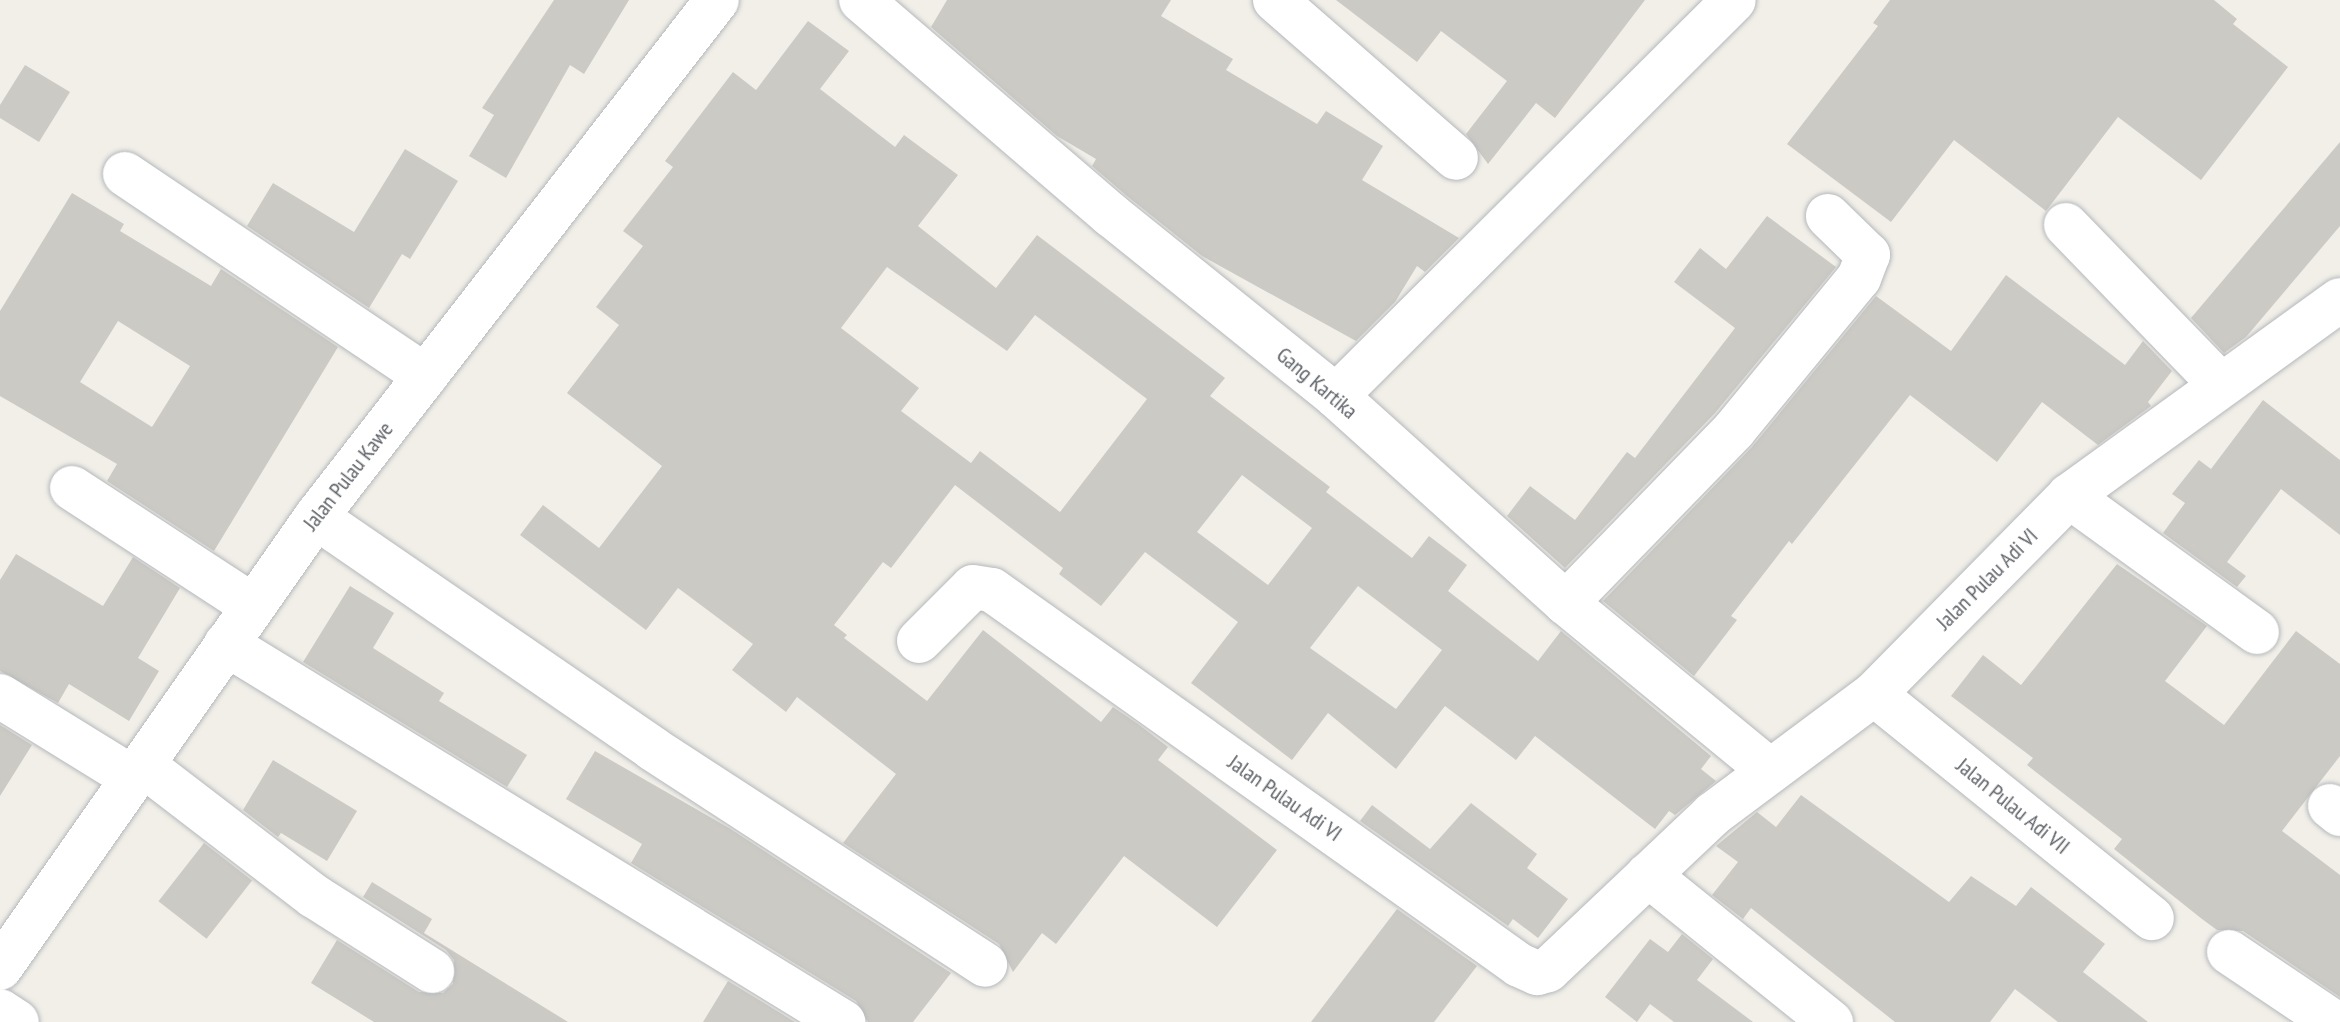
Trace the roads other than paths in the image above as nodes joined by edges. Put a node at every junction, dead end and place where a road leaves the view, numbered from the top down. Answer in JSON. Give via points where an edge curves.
{"nodes":[{"id":1,"x":717,"y":0,"type":"edge"},
{"id":2,"x":861,"y":0,"type":"edge"},
{"id":3,"x":1275,"y":0,"type":"edge"},
{"id":4,"x":1734,"y":0,"type":"edge"},
{"id":5,"x":1456,"y":158,"type":"dead end"},
{"id":6,"x":125,"y":174,"type":"dead end"},
{"id":7,"x":1828,"y":216,"type":"dead end"},
{"id":8,"x":2066,"y":225,"type":"dead end"},
{"id":9,"x":2340,"y":300,"type":"edge"},
{"id":10,"x":426,"y":376,"type":"junction"},
{"id":11,"x":2220,"y":384,"type":"junction"},
{"id":12,"x":1336,"y":396,"type":"junction"},
{"id":13,"x":72,"y":488,"type":"dead end"},
{"id":14,"x":2069,"y":496,"type":"junction"},
{"id":15,"x":316,"y":517,"type":"junction"},
{"id":16,"x":1566,"y":603,"type":"junction"},
{"id":17,"x":253,"y":606,"type":"junction"},
{"id":18,"x":2257,"y":632,"type":"dead end"},
{"id":19,"x":919,"y":641,"type":"dead end"},
{"id":20,"x":226,"y":644,"type":"junction"},
{"id":21,"x":1874,"y":694,"type":"junction"},
{"id":22,"x":0,"y":696,"type":"edge"},
{"id":23,"x":1769,"y":770,"type":"junction"},
{"id":24,"x":138,"y":771,"type":"junction"},
{"id":25,"x":1648,"y":875,"type":"junction"},
{"id":26,"x":2152,"y":918,"type":"dead end"},
{"id":27,"x":2229,"y":952,"type":"dead end"},
{"id":28,"x":985,"y":965,"type":"dead end"},
{"id":29,"x":0,"y":968,"type":"edge"},
{"id":30,"x":432,"y":971,"type":"dead end"},
{"id":31,"x":0,"y":1011,"type":"edge"},
{"id":32,"x":17,"y":1022,"type":"edge"},
{"id":33,"x":843,"y":1022,"type":"edge"},
{"id":34,"x":1831,"y":1022,"type":"edge"},
{"id":35,"x":2333,"y":1022,"type":"edge"}],
"edges":[{"from":1,"to":10,"type":"street","name":"Jalan Pulau Kawe"},
{"from":2,"to":12,"type":"street","name":"Gang Kartika","via":[[1111,215]]},
{"from":3,"to":5,"type":"street"},
{"from":4,"to":12,"type":"street"},
{"from":6,"to":10,"type":"street"},
{"from":7,"to":16,"type":"street","via":[[1868,255],[1859,278],[1734,430]]},
{"from":8,"to":11,"type":"street"},
{"from":9,"to":11,"type":"street","name":"Jalan Pulau Adi VI"},
{"from":10,"to":15,"type":"street","name":"Jalan Pulau Kawe"},
{"from":11,"to":14,"type":"street","name":"Jalan Pulau Adi VI"},
{"from":12,"to":16,"type":"street","name":"Gang Kartika"},
{"from":13,"to":17,"type":"street"},
{"from":14,"to":18,"type":"street"},
{"from":14,"to":21,"type":"street","name":"Jalan Pulau Adi VI"},
{"from":15,"to":17,"type":"street","name":"Jalan Pulau Kawe"},
{"from":15,"to":28,"type":"street","via":[[653,749]]},
{"from":16,"to":23,"type":"street","name":"Gang Kartika"},
{"from":17,"to":20,"type":"street","name":"Jalan Pulau Kawe"},
{"from":19,"to":25,"type":"street","name":"Jalan Pulau Adi VI","via":[[973,587],[992,590],[1528,970],[1548,970],[1562,961]]},
{"from":20,"to":24,"type":"street","name":"Jalan Pulau Kawe"},
{"from":20,"to":33,"type":"street"},
{"from":21,"to":23,"type":"street","name":"Jalan Pulau Adi VI"},
{"from":21,"to":26,"type":"street","name":"Jalan Pulau Adi VII"},
{"from":22,"to":24,"type":"street"},
{"from":23,"to":25,"type":"street","name":"Jalan Pulau Adi VI"},
{"from":24,"to":29,"type":"street","name":"Jalan Pulau Kawe"},
{"from":24,"to":30,"type":"street","via":[[314,896]]},
{"from":25,"to":34,"type":"street"},
{"from":27,"to":35,"type":"street"},
{"from":31,"to":32,"type":"street"}]}
